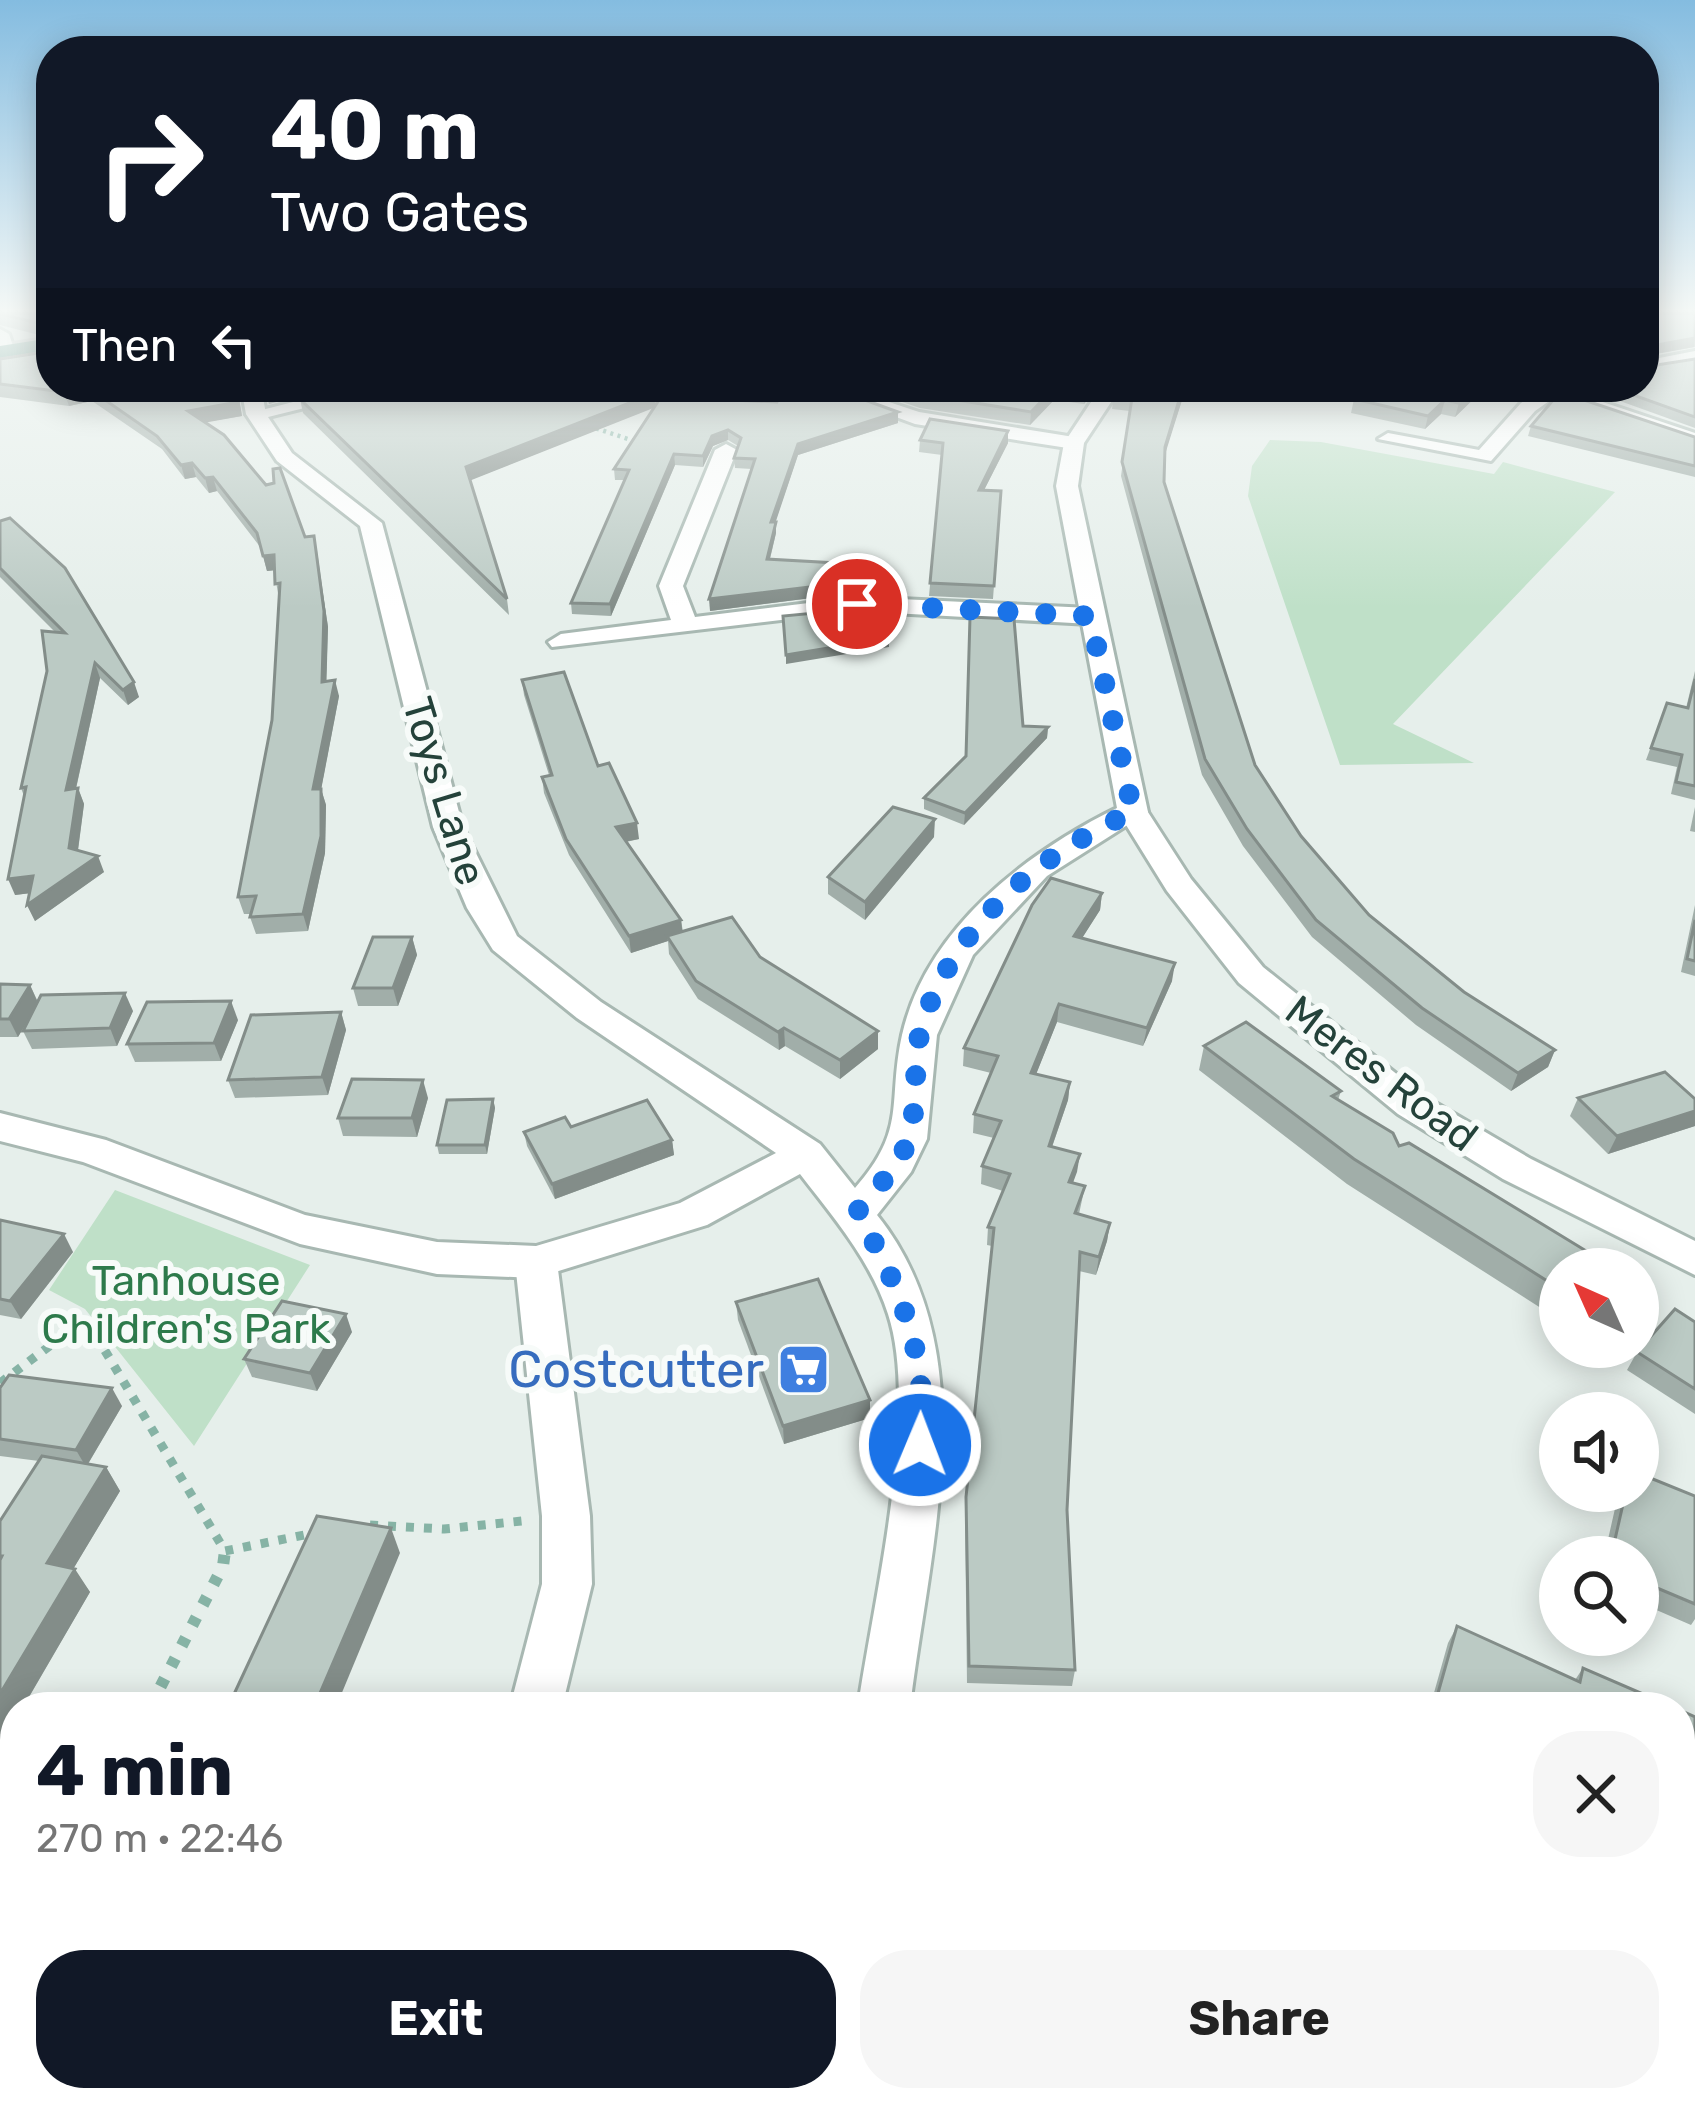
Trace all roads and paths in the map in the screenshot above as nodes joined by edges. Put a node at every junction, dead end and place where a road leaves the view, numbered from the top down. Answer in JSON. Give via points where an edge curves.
{"nodes":[{"id":1,"x":260,"y":412,"type":"edge"},
{"id":2,"x":901,"y":412,"type":"edge"},
{"id":3,"x":1095,"y":412,"type":"edge"},
{"id":4,"x":1524,"y":412,"type":"edge"},
{"id":5,"x":1616,"y":412,"type":"edge"},
{"id":6,"x":588,"y":426,"type":"edge"},
{"id":7,"x":1388,"y":439,"type":"dead end"},
{"id":8,"x":1695,"y":440,"type":"edge"},
{"id":9,"x":1075,"y":443,"type":"junction"},
{"id":10,"x":726,"y":451,"type":"joint"},
{"id":11,"x":1090,"y":616,"type":"junction"},
{"id":12,"x":684,"y":622,"type":"junction"},
{"id":13,"x":561,"y":642,"type":"dead end"},
{"id":14,"x":1133,"y":812,"type":"junction"},
{"id":15,"x":0,"y":1127,"type":"edge"},
{"id":16,"x":806,"y":1154,"type":"junction"},
{"id":17,"x":857,"y":1212,"type":"junction"},
{"id":18,"x":1695,"y":1259,"type":"edge"},
{"id":19,"x":536,"y":1262,"type":"junction"},
{"id":20,"x":0,"y":1383,"type":"edge"},
{"id":21,"x":566,"y":1516,"type":"junction"},
{"id":22,"x":358,"y":1524,"type":"edge"},
{"id":23,"x":336,"y":1529,"type":"edge"},
{"id":24,"x":225,"y":1551,"type":"junction"},
{"id":25,"x":158,"y":1692,"type":"edge"},
{"id":26,"x":540,"y":1692,"type":"edge"},
{"id":27,"x":886,"y":1692,"type":"edge"}],
"edges":[{"from":1,"to":16,"type":"street","name":"Toys Lane","via":[[284,457],[371,523],[448,827],[505,943],[590,1010]]},
{"from":2,"to":9,"type":"street"},
{"from":3,"to":9,"type":"street"},
{"from":4,"to":7,"type":"street","via":[[1484,457]]},
{"from":5,"to":8,"type":"street"},
{"from":6,"to":10,"type":"path","via":[[631,442]]},
{"from":9,"to":11,"type":"street","name":"Meres Road","via":[[1067,486]]},
{"from":10,"to":12,"type":"street","via":[[671,586]]},
{"from":11,"to":12,"type":"street","via":[[857,604]]},
{"from":11,"to":14,"type":"street","name":"Meres Road"},
{"from":12,"to":13,"type":"street"},
{"from":14,"to":17,"type":"street","via":[[1070,840],[1009,889],[958,956],[923,1021],[904,1152]]},
{"from":14,"to":18,"type":"street","name":"Meres Road","via":[[1251,975],[1411,1106]]},
{"from":15,"to":19,"type":"street","via":[[92,1150],[300,1229],[436,1258]]},
{"from":16,"to":17,"type":"street","name":"Toys Lane"},
{"from":16,"to":19,"type":"street","via":[[693,1214]]},
{"from":17,"to":27,"type":"street","name":"Toys Lane","via":[[910,1316],[924,1408]]},
{"from":19,"to":21,"type":"street"},
{"from":20,"to":24,"type":"path","via":[[86,1319]]},
{"from":21,"to":22,"type":"path","via":[[444,1528]]},
{"from":21,"to":26,"type":"street","via":[[567,1584]]},
{"from":23,"to":24,"type":"path"},
{"from":24,"to":25,"type":"path"}]}
